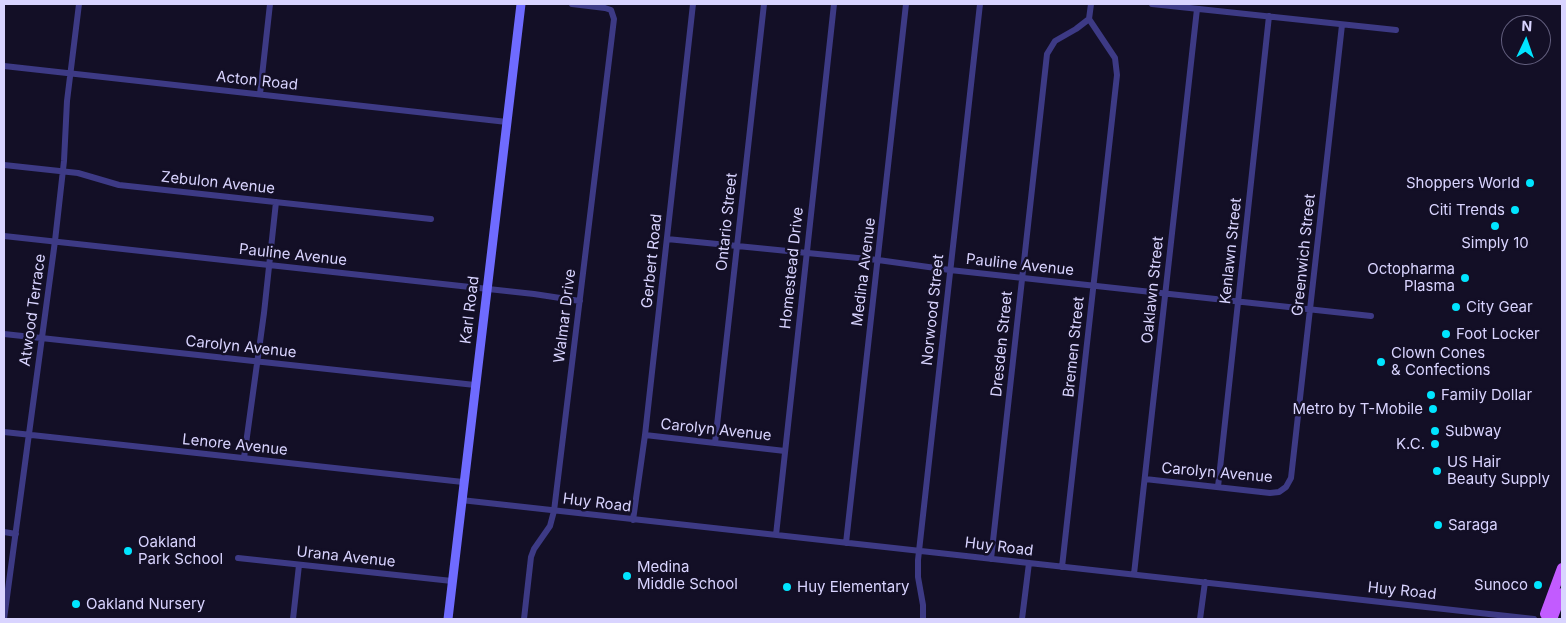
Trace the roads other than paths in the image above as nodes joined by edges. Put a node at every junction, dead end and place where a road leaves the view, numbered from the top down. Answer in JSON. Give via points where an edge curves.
{"nodes":[{"id":1,"x":79,"y":4,"type":"edge"},
{"id":2,"x":270,"y":4,"type":"edge"},
{"id":3,"x":521,"y":4,"type":"edge"},
{"id":4,"x":572,"y":4,"type":"edge"},
{"id":5,"x":693,"y":4,"type":"edge"},
{"id":6,"x":764,"y":4,"type":"edge"},
{"id":7,"x":834,"y":4,"type":"edge"},
{"id":8,"x":906,"y":4,"type":"edge"},
{"id":9,"x":980,"y":4,"type":"edge"},
{"id":10,"x":1091,"y":4,"type":"edge"},
{"id":11,"x":1152,"y":4,"type":"edge"},
{"id":12,"x":1197,"y":9,"type":"junction"},
{"id":13,"x":1269,"y":16,"type":"junction"},
{"id":14,"x":1089,"y":19,"type":"junction"},
{"id":15,"x":1342,"y":25,"type":"junction"},
{"id":16,"x":1396,"y":30,"type":"dead end"},
{"id":17,"x":4,"y":66,"type":"edge"},
{"id":18,"x":70,"y":74,"type":"junction"},
{"id":19,"x":260,"y":94,"type":"junction"},
{"id":20,"x":507,"y":122,"type":"junction"},
{"id":21,"x":4,"y":165,"type":"edge"},
{"id":22,"x":63,"y":171,"type":"junction"},
{"id":23,"x":276,"y":202,"type":"junction"},
{"id":24,"x":431,"y":219,"type":"dead end"},
{"id":25,"x":4,"y":236,"type":"edge"},
{"id":26,"x":667,"y":239,"type":"junction"},
{"id":27,"x":55,"y":241,"type":"junction"},
{"id":28,"x":736,"y":246,"type":"junction"},
{"id":29,"x":806,"y":254,"type":"junction"},
{"id":30,"x":878,"y":260,"type":"junction"},
{"id":31,"x":270,"y":265,"type":"junction"},
{"id":32,"x":950,"y":270,"type":"junction"},
{"id":33,"x":1022,"y":278,"type":"junction"},
{"id":34,"x":1094,"y":286,"type":"junction"},
{"id":35,"x":487,"y":289,"type":"junction"},
{"id":36,"x":1165,"y":294,"type":"junction"},
{"id":37,"x":580,"y":301,"type":"junction"},
{"id":38,"x":1238,"y":302,"type":"junction"},
{"id":39,"x":1311,"y":310,"type":"junction"},
{"id":40,"x":1371,"y":316,"type":"dead end"},
{"id":41,"x":4,"y":334,"type":"edge"},
{"id":42,"x":42,"y":338,"type":"junction"},
{"id":43,"x":258,"y":362,"type":"junction"},
{"id":44,"x":475,"y":385,"type":"junction"},
{"id":45,"x":4,"y":432,"type":"edge"},
{"id":46,"x":28,"y":435,"type":"junction"},
{"id":47,"x":645,"y":435,"type":"junction"},
{"id":48,"x":715,"y":442,"type":"junction"},
{"id":49,"x":785,"y":450,"type":"junction"},
{"id":50,"x":244,"y":458,"type":"junction"},
{"id":51,"x":1145,"y":479,"type":"junction"},
{"id":52,"x":463,"y":482,"type":"junction"},
{"id":53,"x":1218,"y":487,"type":"junction"},
{"id":54,"x":1286,"y":487,"type":"joint"},
{"id":55,"x":461,"y":500,"type":"junction"},
{"id":56,"x":554,"y":511,"type":"junction"},
{"id":57,"x":634,"y":520,"type":"junction"},
{"id":58,"x":4,"y":532,"type":"edge"},
{"id":59,"x":16,"y":534,"type":"junction"},
{"id":60,"x":776,"y":535,"type":"junction"},
{"id":61,"x":846,"y":543,"type":"junction"},
{"id":62,"x":919,"y":552,"type":"junction"},
{"id":63,"x":238,"y":558,"type":"dead end"},
{"id":64,"x":991,"y":559,"type":"junction"},
{"id":65,"x":1029,"y":563,"type":"junction"},
{"id":66,"x":299,"y":565,"type":"junction"},
{"id":67,"x":1062,"y":567,"type":"junction"},
{"id":68,"x":1562,"y":568,"type":"edge"},
{"id":69,"x":1134,"y":574,"type":"junction"},
{"id":70,"x":452,"y":582,"type":"junction"},
{"id":71,"x":1205,"y":582,"type":"junction"},
{"id":72,"x":1562,"y":593,"type":"edge"},
{"id":73,"x":4,"y":619,"type":"edge"},
{"id":74,"x":292,"y":619,"type":"edge"},
{"id":75,"x":448,"y":619,"type":"edge"},
{"id":76,"x":524,"y":619,"type":"edge"},
{"id":77,"x":923,"y":619,"type":"edge"},
{"id":78,"x":1022,"y":619,"type":"edge"},
{"id":79,"x":1200,"y":619,"type":"edge"},
{"id":80,"x":1534,"y":619,"type":"edge"},
{"id":81,"x":1548,"y":619,"type":"edge"}],
"edges":[{"from":1,"to":18,"type":"street","name":"Atwood Terrace"},
{"from":2,"to":19,"type":"street"},
{"from":3,"to":20,"type":"main road","name":"Karl Road"},
{"from":4,"to":37,"type":"street","name":"Walmar Drive","via":[[611,10],[614,19]]},
{"from":5,"to":26,"type":"street","name":"Gerbert Road"},
{"from":6,"to":28,"type":"street","name":"Ontario Street"},
{"from":7,"to":29,"type":"street","name":"Homestead Drive"},
{"from":8,"to":30,"type":"street","name":"Medina Avenue"},
{"from":9,"to":32,"type":"street","name":"Norwood Street"},
{"from":10,"to":14,"type":"street"},
{"from":11,"to":12,"type":"street"},
{"from":12,"to":13,"type":"street"},
{"from":12,"to":36,"type":"street","name":"Oaklawn Street"},
{"from":13,"to":15,"type":"street"},
{"from":13,"to":38,"type":"street","name":"Kenlawn Street"},
{"from":14,"to":33,"type":"street","name":"Dresden Street","via":[[1055,41],[1047,54]]},
{"from":14,"to":34,"type":"street","name":"Bremen Street","via":[[1116,58]]},
{"from":15,"to":16,"type":"street"},
{"from":15,"to":39,"type":"street","name":"Greenwich Street"},
{"from":17,"to":18,"type":"street","name":"Acton Road"},
{"from":18,"to":19,"type":"street","name":"Acton Road"},
{"from":18,"to":22,"type":"street","name":"Atwood Terrace"},
{"from":19,"to":20,"type":"street","name":"Acton Road"},
{"from":20,"to":35,"type":"main road","name":"Karl Road"},
{"from":21,"to":22,"type":"street","name":"Zebulon Avenue"},
{"from":22,"to":23,"type":"street","name":"Zebulon Avenue","via":[[85,174],[111,184]]},
{"from":22,"to":27,"type":"street","name":"Atwood Terrace"},
{"from":23,"to":24,"type":"street","name":"Zebulon Avenue"},
{"from":23,"to":31,"type":"street"},
{"from":25,"to":27,"type":"street","name":"Pauline Avenue"},
{"from":26,"to":28,"type":"street","name":"Pauline Avenue"},
{"from":26,"to":47,"type":"street","name":"Gerbert Road"},
{"from":27,"to":31,"type":"street","name":"Pauline Avenue"},
{"from":27,"to":42,"type":"street","name":"Atwood Terrace"},
{"from":28,"to":29,"type":"street","name":"Pauline Avenue"},
{"from":28,"to":48,"type":"street","name":"Ontario Street"},
{"from":29,"to":30,"type":"street","name":"Pauline Avenue"},
{"from":29,"to":49,"type":"street","name":"Homestead Drive"},
{"from":30,"to":32,"type":"street","name":"Pauline Avenue"},
{"from":30,"to":61,"type":"street","name":"Medina Avenue"},
{"from":31,"to":35,"type":"street","name":"Pauline Avenue"},
{"from":31,"to":43,"type":"street"},
{"from":32,"to":33,"type":"street","name":"Pauline Avenue"},
{"from":32,"to":62,"type":"street","name":"Norwood Street"},
{"from":33,"to":34,"type":"street","name":"Pauline Avenue"},
{"from":33,"to":64,"type":"street","name":"Dresden Street"},
{"from":34,"to":36,"type":"street","name":"Pauline Avenue"},
{"from":34,"to":67,"type":"street","name":"Bremen Street"},
{"from":35,"to":37,"type":"street","name":"Pauline Avenue"},
{"from":35,"to":44,"type":"main road","name":"Karl Road"},
{"from":36,"to":38,"type":"street","name":"Pauline Avenue"},
{"from":36,"to":51,"type":"street","name":"Oaklawn Street"},
{"from":37,"to":56,"type":"street","name":"Walmar Drive"},
{"from":38,"to":39,"type":"street","name":"Pauline Avenue"},
{"from":38,"to":53,"type":"street","name":"Kenlawn Street"},
{"from":39,"to":40,"type":"street","name":"Pauline Avenue"},
{"from":39,"to":54,"type":"street","name":"Greenwich Street","via":[[1293,467]]},
{"from":41,"to":42,"type":"street","name":"Carolyn Avenue"},
{"from":42,"to":43,"type":"street","name":"Carolyn Avenue"},
{"from":42,"to":46,"type":"street","name":"Atwood Terrace"},
{"from":43,"to":44,"type":"street","name":"Carolyn Avenue"},
{"from":43,"to":50,"type":"street"},
{"from":44,"to":52,"type":"main road","name":"Karl Road"},
{"from":45,"to":46,"type":"street","name":"Lenore Avenue"},
{"from":46,"to":50,"type":"street","name":"Lenore Avenue"},
{"from":46,"to":59,"type":"street","name":"Atwood Terrace"},
{"from":47,"to":48,"type":"street","name":"Carolyn Avenue"},
{"from":47,"to":57,"type":"street","name":"Gerbert Road"},
{"from":48,"to":49,"type":"street","name":"Carolyn Avenue"},
{"from":49,"to":60,"type":"street","name":"Homestead Drive"},
{"from":50,"to":52,"type":"street","name":"Lenore Avenue"},
{"from":51,"to":53,"type":"street","name":"Carolyn Avenue"},
{"from":51,"to":69,"type":"street","name":"Oaklawn Street"},
{"from":52,"to":55,"type":"main road","name":"Karl Road"},
{"from":53,"to":54,"type":"street","name":"Carolyn Avenue","via":[[1270,493]]},
{"from":55,"to":56,"type":"street","name":"Huy Road"},
{"from":55,"to":70,"type":"main road","name":"Karl Road"},
{"from":56,"to":57,"type":"street","name":"Huy Road"},
{"from":56,"to":76,"type":"street","name":"Walmar Drive","via":[[550,526],[531,557]]},
{"from":57,"to":60,"type":"street","name":"Huy Road"},
{"from":58,"to":59,"type":"street"},
{"from":59,"to":73,"type":"street","name":"Atwood Terrace"},
{"from":60,"to":61,"type":"street","name":"Huy Road"},
{"from":61,"to":62,"type":"street","name":"Huy Road"},
{"from":62,"to":64,"type":"street","name":"Huy Road"},
{"from":62,"to":77,"type":"street","name":"Norwood Street"},
{"from":63,"to":66,"type":"street","name":"Urana Avenue"},
{"from":64,"to":65,"type":"street","name":"Huy Road"},
{"from":65,"to":67,"type":"street","name":"Huy Road"},
{"from":65,"to":78,"type":"street"},
{"from":66,"to":70,"type":"street","name":"Urana Avenue"},
{"from":66,"to":74,"type":"street"},
{"from":67,"to":69,"type":"street","name":"Huy Road"},
{"from":68,"to":81,"type":"main road","via":[[1545,614]]},
{"from":69,"to":71,"type":"street","name":"Huy Road"},
{"from":70,"to":75,"type":"main road","name":"Karl Road"},
{"from":71,"to":79,"type":"street"},
{"from":71,"to":80,"type":"street","name":"Huy Road"},
{"from":72,"to":81,"type":"main road","via":[[1554,615]]}]}
